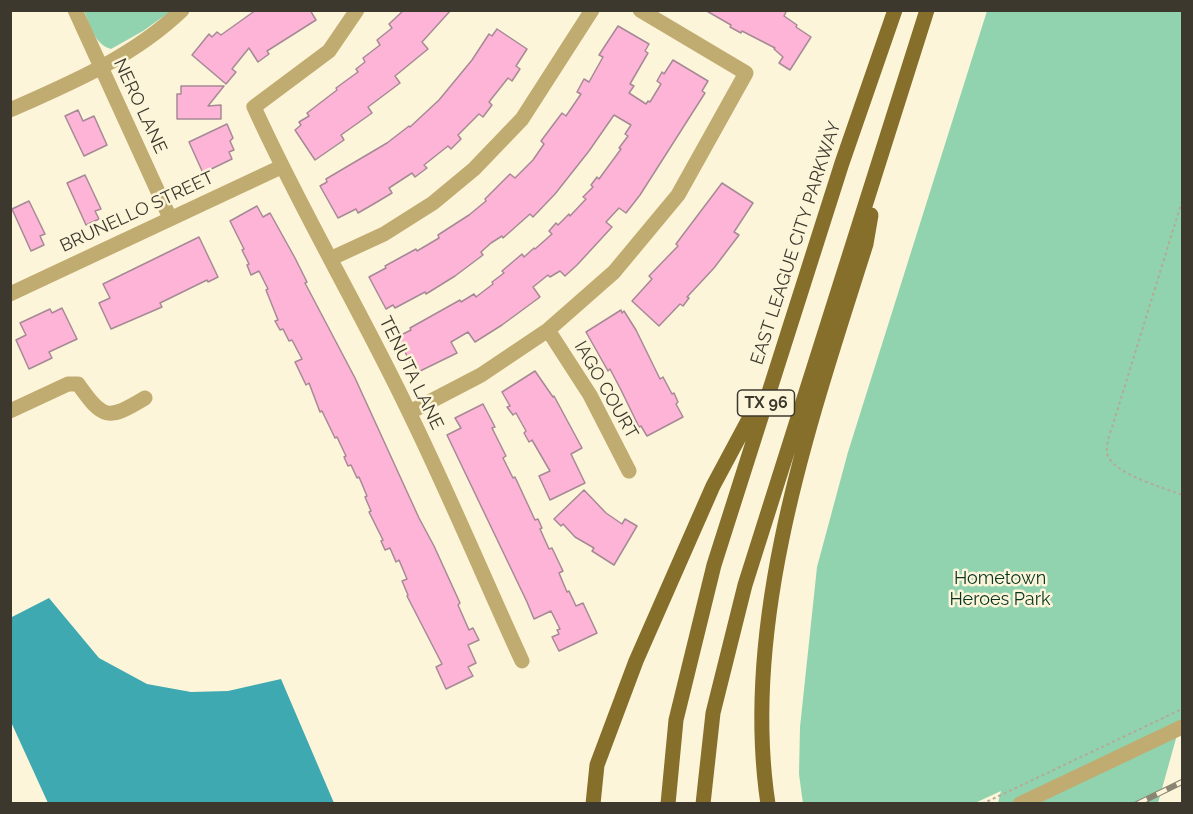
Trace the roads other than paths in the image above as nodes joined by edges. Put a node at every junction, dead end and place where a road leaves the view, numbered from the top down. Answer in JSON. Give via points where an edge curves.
{"nodes":[{"id":1,"x":75,"y":10,"type":"edge"},
{"id":2,"x":182,"y":10,"type":"edge"},
{"id":3,"x":357,"y":10,"type":"edge"},
{"id":4,"x":592,"y":10,"type":"edge"},
{"id":5,"x":640,"y":10,"type":"edge"},
{"id":6,"x":895,"y":10,"type":"edge"},
{"id":7,"x":927,"y":10,"type":"edge"},
{"id":8,"x":102,"y":69,"type":"junction"},
{"id":9,"x":10,"y":110,"type":"edge"},
{"id":10,"x":883,"y":152,"type":"junction"},
{"id":11,"x":281,"y":167,"type":"junction"},
{"id":12,"x":170,"y":218,"type":"junction"},
{"id":13,"x":332,"y":258,"type":"junction"},
{"id":14,"x":10,"y":294,"type":"edge"},
{"id":15,"x":548,"y":330,"type":"junction"},
{"id":16,"x":777,"y":368,"type":"junction"},
{"id":17,"x":145,"y":398,"type":"dead end"},
{"id":18,"x":10,"y":411,"type":"edge"},
{"id":19,"x":410,"y":412,"type":"junction"},
{"id":20,"x":629,"y":471,"type":"dead end"},
{"id":21,"x":522,"y":661,"type":"dead end"},
{"id":22,"x":1182,"y":727,"type":"edge"},
{"id":23,"x":593,"y":804,"type":"edge"},
{"id":24,"x":668,"y":804,"type":"edge"},
{"id":25,"x":703,"y":804,"type":"edge"},
{"id":26,"x":768,"y":804,"type":"edge"},
{"id":27,"x":1020,"y":804,"type":"edge"}],
"edges":[{"from":1,"to":8,"type":"street","name":"NERO LANE"},
{"from":2,"to":8,"type":"street","via":[[163,29]]},
{"from":3,"to":11,"type":"street","name":"TENUTA LANE","via":[[329,51],[254,107]]},
{"from":4,"to":13,"type":"street","via":[[522,119],[474,170],[384,234]]},
{"from":5,"to":15,"type":"street","via":[[746,73],[678,195],[614,272]]},
{"from":6,"to":16,"type":"main road","name":"EAST LEAGUE CITY PARKWAY","number":"TX 96"},
{"from":7,"to":10,"type":"main road","number":"TX 96"},
{"from":8,"to":9,"type":"street"},
{"from":8,"to":12,"type":"street","name":"NERO LANE"},
{"from":10,"to":25,"type":"main road","number":"TX 96","via":[[745,585],[713,713]]},
{"from":10,"to":26,"type":"main road","via":[[866,244],[808,433],[778,564],[762,685],[762,745]]},
{"from":11,"to":12,"type":"street","name":"BRUNELLO STREET"},
{"from":11,"to":13,"type":"street","name":"TENUTA LANE"},
{"from":12,"to":14,"type":"street","name":"BRUNELLO STREET"},
{"from":13,"to":19,"type":"street","name":"TENUTA LANE"},
{"from":15,"to":19,"type":"street","via":[[481,375]]},
{"from":15,"to":20,"type":"street","name":"IAGO COURT","via":[[590,395]]},
{"from":16,"to":23,"type":"main road","via":[[713,486],[636,660],[597,765]]},
{"from":16,"to":24,"type":"main road","name":"EAST LEAGUE CITY PARKWAY","number":"TX 96","via":[[714,565],[678,709]]},
{"from":17,"to":18,"type":"street","via":[[110,414],[98,411],[78,384],[68,384]]},
{"from":19,"to":21,"type":"street","name":"TENUTA LANE"},
{"from":22,"to":27,"type":"street"}]}
